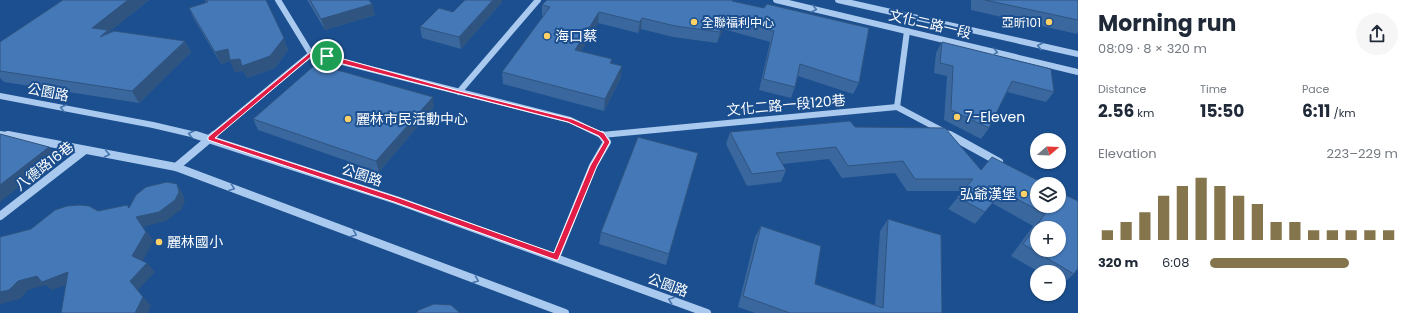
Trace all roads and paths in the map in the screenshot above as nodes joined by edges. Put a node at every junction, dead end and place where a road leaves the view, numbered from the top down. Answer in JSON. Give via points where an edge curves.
{"nodes":[{"id":1,"x":278,"y":0,"type":"edge"},
{"id":2,"x":538,"y":0,"type":"edge"},
{"id":3,"x":776,"y":0,"type":"edge"},
{"id":4,"x":838,"y":0,"type":"edge"},
{"id":5,"x":907,"y":31,"type":"junction"},
{"id":6,"x":311,"y":54,"type":"junction"},
{"id":7,"x":1078,"y":54,"type":"edge"},
{"id":8,"x":1078,"y":72,"type":"edge"},
{"id":9,"x":459,"y":92,"type":"junction"},
{"id":10,"x":0,"y":96,"type":"edge"},
{"id":11,"x":897,"y":107,"type":"junction"},
{"id":12,"x":0,"y":134,"type":"edge"},
{"id":13,"x":602,"y":135,"type":"junction"},
{"id":14,"x":211,"y":139,"type":"junction"},
{"id":15,"x":85,"y":150,"type":"junction"},
{"id":16,"x":1005,"y":166,"type":"edge"},
{"id":17,"x":176,"y":167,"type":"junction"},
{"id":18,"x":0,"y":216,"type":"edge"},
{"id":19,"x":556,"y":257,"type":"junction"},
{"id":20,"x":565,"y":313,"type":"edge"},
{"id":21,"x":707,"y":313,"type":"edge"}],
"edges":[{"from":1,"to":6,"type":"street"},
{"from":2,"to":9,"type":"street"},
{"from":3,"to":5,"type":"street","name":"文化二路一段","one_way":true},
{"from":7,"to":4,"type":"street","name":"文化二路一段","one_way":true},
{"from":5,"to":8,"type":"street","name":"文化二路一段","one_way":true},
{"from":5,"to":11,"type":"street"},
{"from":6,"to":9,"type":"street","via":[[327,56]]},
{"from":6,"to":14,"type":"street"},
{"from":9,"to":13,"type":"street","via":[[570,120]]},
{"from":14,"to":10,"type":"street","name":"公園路","one_way":true,"via":[[153,125]]},
{"from":11,"to":13,"type":"street","name":"文化二路一段120巷"},
{"from":11,"to":16,"type":"street"},
{"from":12,"to":15,"type":"street"},
{"from":13,"to":19,"type":"street","via":[[607,142],[594,166]]},
{"from":14,"to":17,"type":"street"},
{"from":14,"to":19,"type":"street","name":"公園路","via":[[396,200]]},
{"from":15,"to":17,"type":"street","one_way":true},
{"from":15,"to":18,"type":"street","name":"八德路16巷"},
{"from":17,"to":20,"type":"street","one_way":true},
{"from":21,"to":19,"type":"street","name":"公園路","one_way":true}]}
